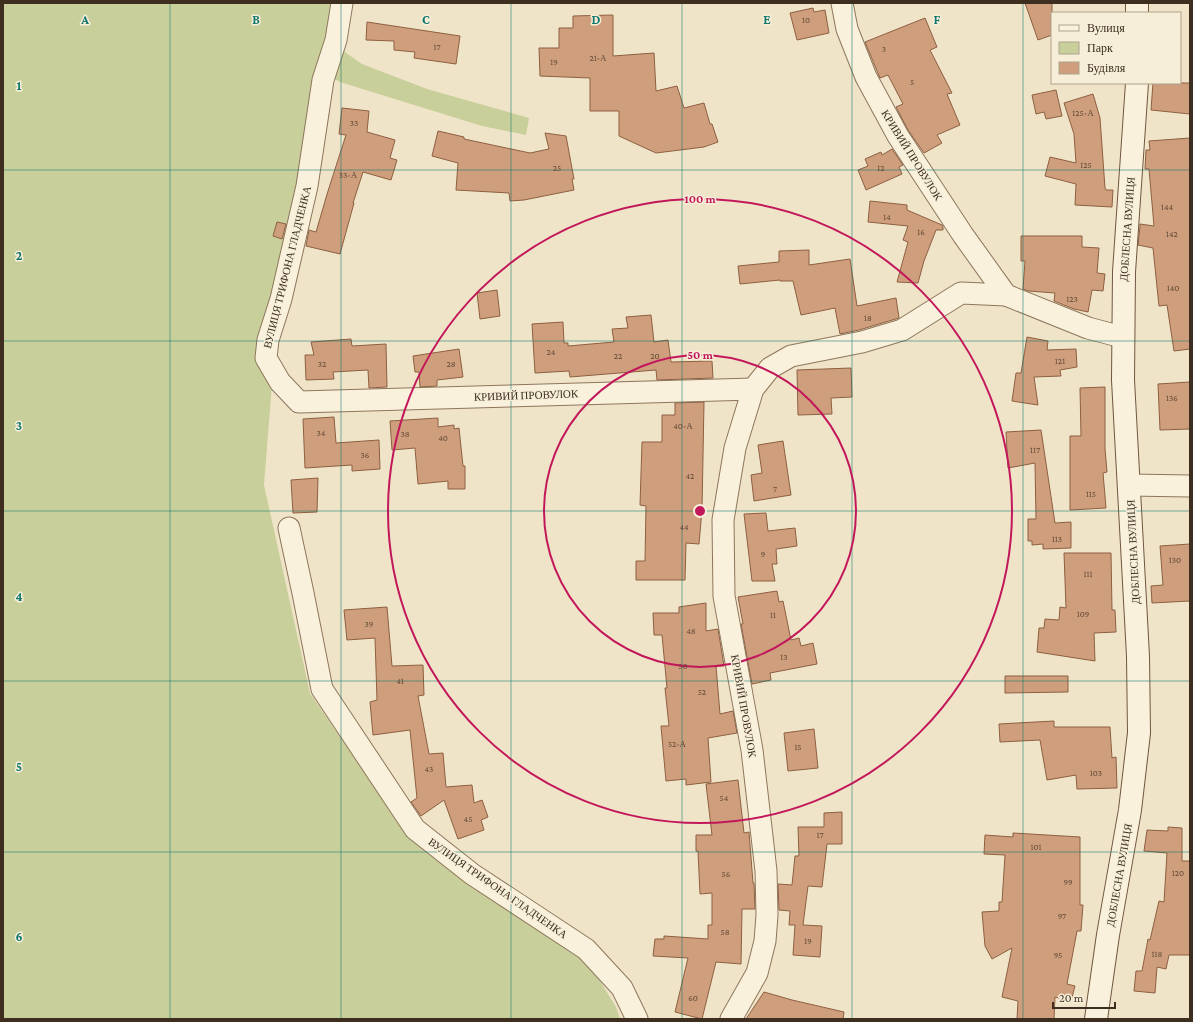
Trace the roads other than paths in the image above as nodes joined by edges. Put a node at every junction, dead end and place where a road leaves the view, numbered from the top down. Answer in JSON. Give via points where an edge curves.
{"nodes":[{"id":1,"x":342,"y":3,"type":"edge"},
{"id":2,"x":842,"y":3,"type":"edge"},
{"id":3,"x":1137,"y":84,"type":"edge"},
{"id":4,"x":1006,"y":295,"type":"junction"},
{"id":5,"x":1122,"y":337,"type":"junction"},
{"id":6,"x":753,"y":389,"type":"junction"},
{"id":7,"x":299,"y":402,"type":"joint"},
{"id":8,"x":1129,"y":485,"type":"junction"},
{"id":9,"x":1190,"y":486,"type":"edge"},
{"id":10,"x":289,"y":528,"type":"dead end"},
{"id":11,"x":637,"y":1019,"type":"edge"},
{"id":12,"x":731,"y":1019,"type":"edge"},
{"id":13,"x":1096,"y":1019,"type":"edge"}],
"edges":[{"from":1,"to":7,"type":"street","name":"ВУЛИЦЯ ТРИФОНА ГЛАДЧЕНКА","via":[[336,40],[323,80],[307,186],[282,299],[268,340],[266,358],[280,382]]},
{"from":2,"to":4,"type":"street","name":"КРИВИЙ ПРОВУЛОК","via":[[847,29],[866,77],[898,136]]},
{"from":3,"to":5,"type":"street","name":"ДОБЛЕСНА ВУЛИЦЯ","via":[[1124,264]]},
{"from":4,"to":5,"type":"street","name":"КРИВИЙ ПРОВУЛОК","via":[[1088,328]]},
{"from":4,"to":6,"type":"street","name":"КРИВИЙ ПРОВУЛОК","via":[[962,293],[902,330],[862,342],[791,356],[770,368]]},
{"from":5,"to":8,"type":"street","name":"ДОБЛЕСНА ВУЛИЦЯ"},
{"from":6,"to":7,"type":"street","name":"КРИВИЙ ПРОВУЛОК"},
{"from":6,"to":12,"type":"street","name":"КРИВИЙ ПРОВУЛОК","via":[[736,448],[723,520],[724,596],[752,750],[766,871],[767,915],[757,973]]},
{"from":8,"to":9,"type":"street"},
{"from":8,"to":13,"type":"street","name":"ДОБЛЕСНА ВУЛИЦЯ","via":[[1138,656],[1139,733],[1130,810]]},
{"from":10,"to":11,"type":"street","name":"ВУЛИЦЯ ТРИФОНА ГЛАДЧЕНКА","via":[[322,689],[414,829],[472,874],[586,949],[622,988]]}]}
